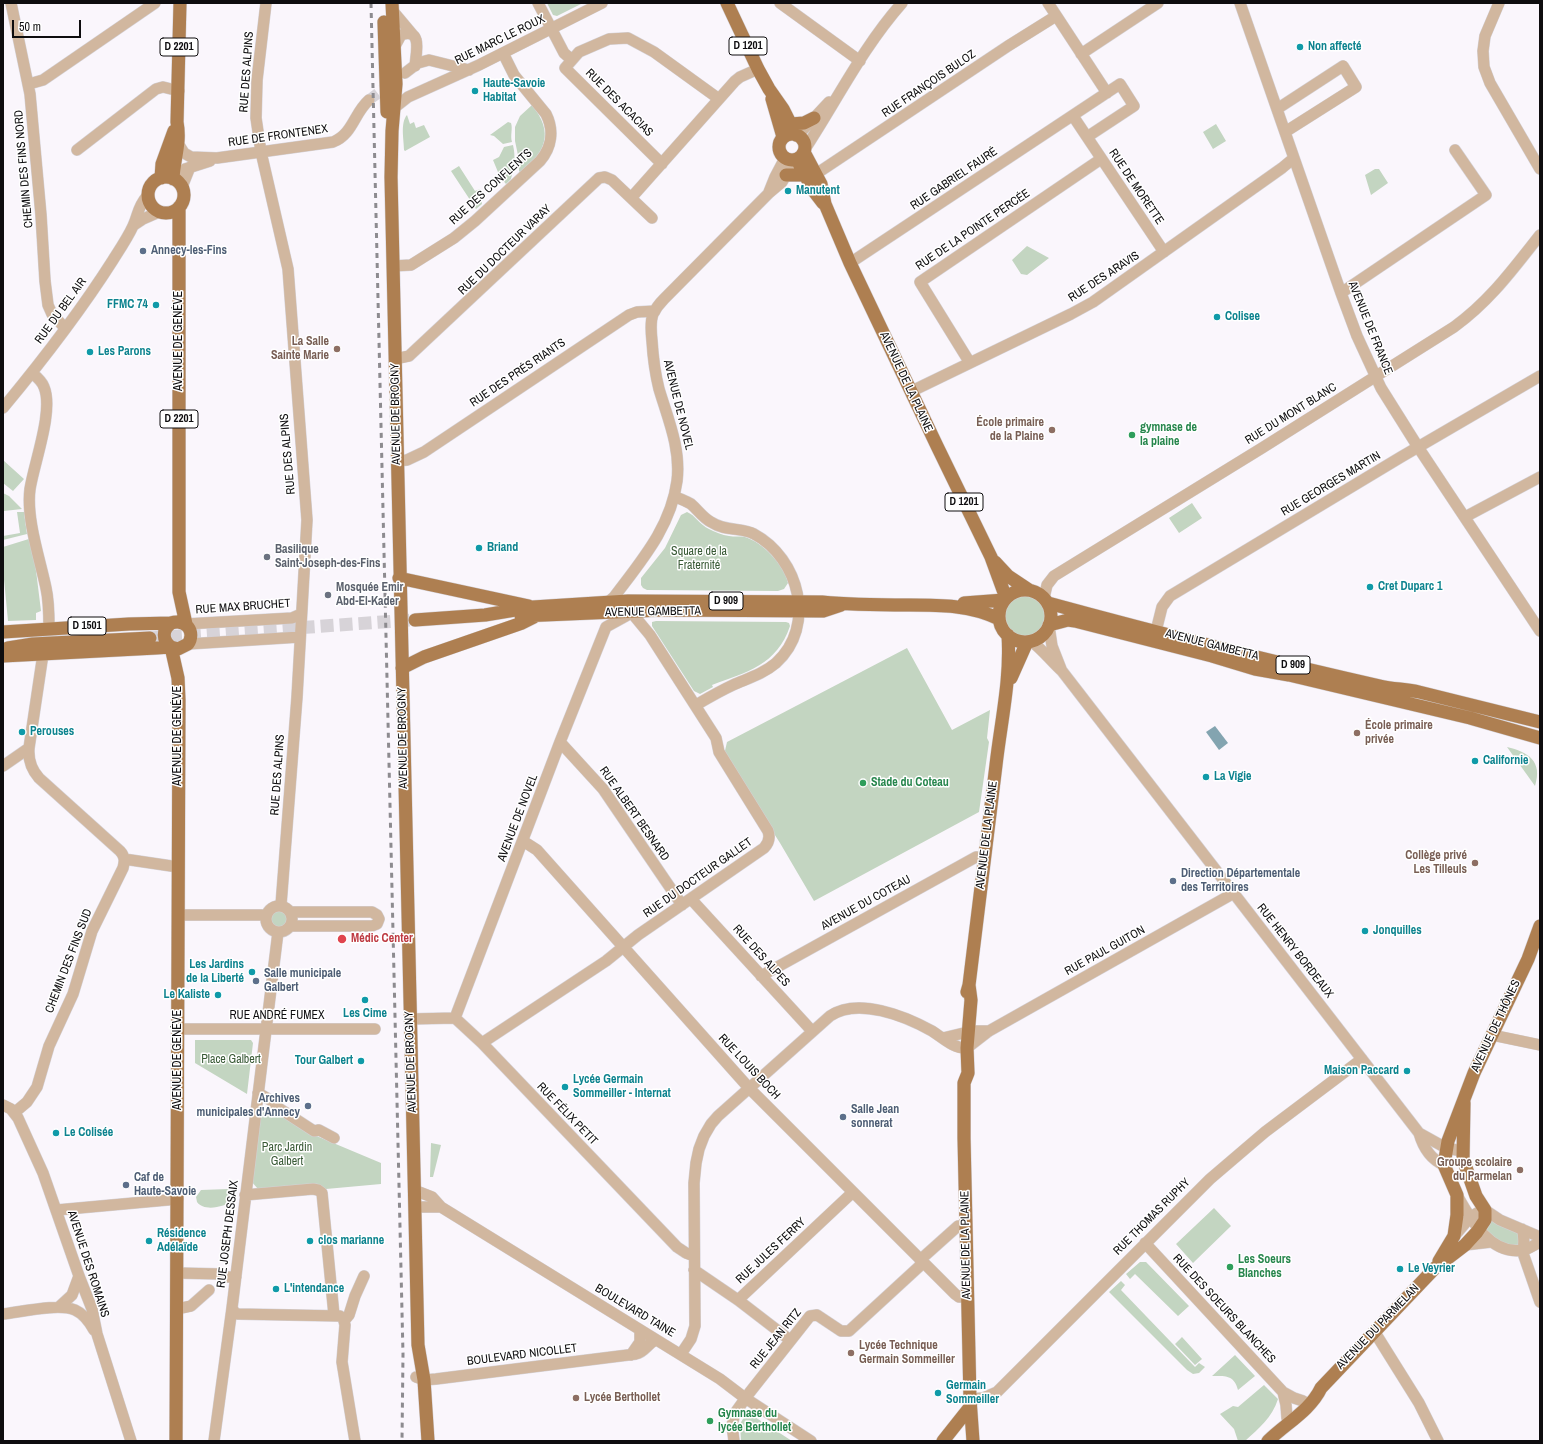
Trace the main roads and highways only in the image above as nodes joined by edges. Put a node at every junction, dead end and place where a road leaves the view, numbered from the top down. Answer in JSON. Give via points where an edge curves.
{"nodes":[{"id":1,"x":180,"y":3,"type":"edge"},
{"id":2,"x":727,"y":3,"type":"edge"},
{"id":3,"x":389,"y":5,"type":"edge"},
{"id":4,"x":393,"y":100,"type":"junction"},
{"id":5,"x":814,"y":118,"type":"road end"},
{"id":6,"x":178,"y":122,"type":"junction"},
{"id":7,"x":792,"y":133,"type":"junction"},
{"id":8,"x":797,"y":156,"type":"junction"},
{"id":9,"x":811,"y":174,"type":"junction"},
{"id":10,"x":786,"y":175,"type":"road end"},
{"id":11,"x":172,"y":181,"type":"junction"},
{"id":12,"x":179,"y":207,"type":"junction"},
{"id":13,"x":162,"y":213,"type":"junction"},
{"id":14,"x":179,"y":234,"type":"junction"},
{"id":15,"x":991,"y":557,"type":"junction"},
{"id":16,"x":399,"y":578,"type":"junction"},
{"id":17,"x":1029,"y":590,"type":"junction"},
{"id":18,"x":179,"y":592,"type":"junction"},
{"id":19,"x":1005,"y":599,"type":"junction"},
{"id":20,"x":1046,"y":601,"type":"junction"},
{"id":21,"x":940,"y":605,"type":"junction"},
{"id":22,"x":799,"y":606,"type":"junction"},
{"id":23,"x":534,"y":611,"type":"junction"},
{"id":24,"x":999,"y":619,"type":"junction"},
{"id":25,"x":415,"y":620,"type":"tunnel mouth"},
{"id":26,"x":172,"y":623,"type":"junction"},
{"id":27,"x":186,"y":624,"type":"junction"},
{"id":28,"x":1049,"y":626,"type":"junction"},
{"id":29,"x":3,"y":632,"type":"edge"},
{"id":30,"x":1008,"y":635,"type":"junction"},
{"id":31,"x":150,"y":638,"type":"tunnel mouth"},
{"id":32,"x":1029,"y":641,"type":"junction"},
{"id":33,"x":3,"y":642,"type":"edge"},
{"id":34,"x":33,"y":644,"type":"junction"},
{"id":35,"x":188,"y":644,"type":"junction"},
{"id":36,"x":401,"y":646,"type":"junction"},
{"id":37,"x":171,"y":647,"type":"junction"},
{"id":38,"x":3,"y":649,"type":"edge"},
{"id":39,"x":3,"y":656,"type":"edge"},
{"id":40,"x":424,"y":657,"type":"junction"},
{"id":41,"x":402,"y":668,"type":"junction"},
{"id":42,"x":178,"y":678,"type":"junction"},
{"id":43,"x":1008,"y":685,"type":"junction"},
{"id":44,"x":1540,"y":722,"type":"edge"},
{"id":45,"x":1540,"y":729,"type":"edge"},
{"id":46,"x":1514,"y":731,"type":"junction"},
{"id":47,"x":1540,"y":738,"type":"edge"},
{"id":48,"x":1540,"y":926,"type":"edge"},
{"id":49,"x":1536,"y":946,"type":"edge"},
{"id":50,"x":1464,"y":1103,"type":"junction"},
{"id":51,"x":1435,"y":1268,"type":"junction"},
{"id":52,"x":420,"y":1379,"type":"junction"},
{"id":53,"x":1321,"y":1388,"type":"junction"},
{"id":54,"x":970,"y":1403,"type":"junction"},
{"id":55,"x":1285,"y":1422,"type":"junction"},
{"id":56,"x":176,"y":1441,"type":"edge"},
{"id":57,"x":419,"y":1441,"type":"edge"},
{"id":58,"x":428,"y":1441,"type":"edge"},
{"id":59,"x":943,"y":1441,"type":"edge"},
{"id":60,"x":973,"y":1441,"type":"edge"},
{"id":61,"x":1268,"y":1441,"type":"edge"}],
"edges":[{"from":1,"to":6,"type":"main road","number":"D 2201"},
{"from":2,"to":7,"type":"main road","number":"D 1201","via":[[758,69],[783,109]]},
{"from":3,"to":4,"type":"main road","name":"AVENUE DE BROGNY","via":[[395,46]]},
{"from":3,"to":4,"type":"main road","name":"AVENUE DE BROGNY","via":[[385,71]]},
{"from":4,"to":16,"type":"main road","name":"AVENUE DE BROGNY","via":[[393,266]]},
{"from":5,"to":7,"type":"main road"},
{"from":6,"to":11,"type":"main road","via":[[179,145]]},
{"from":6,"to":11,"type":"main road","number":"D 2201","via":[[162,164]]},
{"from":7,"to":8,"type":"main road","via":[[804,141]]},
{"from":7,"to":8,"type":"main road","via":[[779,144],[779,148],[782,155]]},
{"from":8,"to":9,"type":"main road","name":"AVENUE DE LA PLAINE","number":"D 1201"},
{"from":9,"to":10,"type":"main road"},
{"from":9,"to":15,"type":"main road","name":"AVENUE DE LA PLAINE","number":"D 1201","via":[[821,184],[825,204],[850,263]]},
{"from":11,"to":12,"type":"main road","via":[[184,198]]},
{"from":11,"to":13,"type":"main road","via":[[154,181],[147,196],[151,206]]},
{"from":12,"to":13,"type":"main road","via":[[171,213]]},
{"from":12,"to":14,"type":"main road","name":"AVENUE DE GENÈVE","number":"D 2201"},
{"from":13,"to":14,"type":"main road"},
{"from":14,"to":18,"type":"main road","name":"AVENUE DE GENÈVE","number":"D 2201"},
{"from":15,"to":17,"type":"main road","name":"AVENUE DE LA PLAINE","number":"D 1201","via":[[1008,576]]},
{"from":15,"to":19,"type":"main road","name":"AVENUE DE LA PLAINE","number":"D 1201"},
{"from":16,"to":23,"type":"main road","via":[[517,602]]},
{"from":16,"to":36,"type":"main road","name":"AVENUE DE BROGNY"},
{"from":17,"to":19,"type":"main road","via":[[1019,590]]},
{"from":17,"to":20,"type":"main road"},
{"from":18,"to":26,"type":"main road","name":"AVENUE DE GENÈVE","number":"D 2201"},
{"from":18,"to":27,"type":"main road","name":"AVENUE DE GENÈVE","number":"D 2201"},
{"from":19,"to":21,"type":"main road","name":"AVENUE GAMBETTA","number":"D 909"},
{"from":19,"to":24,"type":"main road","via":[[1000,608]]},
{"from":20,"to":28,"type":"main road","via":[[1051,612]]},
{"from":20,"to":44,"type":"main road","name":"AVENUE GAMBETTA","number":"D 909","via":[[1122,623]]},
{"from":21,"to":22,"type":"main road","name":"AVENUE GAMBETTA","number":"D 909","via":[[822,602]]},
{"from":21,"to":24,"type":"main road","name":"AVENUE GAMBETTA","number":"D 909","via":[[979,610]]},
{"from":22,"to":23,"type":"main road","name":"AVENUE GAMBETTA","number":"D 909","via":[[594,613]]},
{"from":22,"to":23,"type":"main road","name":"AVENUE GAMBETTA","number":"D 909","via":[[608,602]]},
{"from":23,"to":25,"type":"main road","name":"AVENUE GAMBETTA","number":"D 909"},
{"from":23,"to":40,"type":"main road","via":[[522,623]]},
{"from":24,"to":30,"type":"main road"},
{"from":26,"to":27,"type":"main road"},
{"from":26,"to":29,"type":"main road","number":"D 1501"},
{"from":26,"to":37,"type":"main road","via":[[165,629],[164,635]]},
{"from":27,"to":35,"type":"main road","via":[[191,634]]},
{"from":28,"to":32,"type":"main road","via":[[1043,634]]},
{"from":28,"to":46,"type":"main road","name":"AVENUE GAMBETTA","number":"D 909","via":[[1068,620],[1075,621],[1255,669],[1297,676]]},
{"from":30,"to":32,"type":"main road","via":[[1015,640]]},
{"from":30,"to":43,"type":"main road","name":"AVENUE DE LA PLAINE"},
{"from":31,"to":34,"type":"main road","number":"D 1501"},
{"from":32,"to":43,"type":"main road","name":"AVENUE DE LA PLAINE"},
{"from":33,"to":34,"type":"main road","number":"D 1501"},
{"from":34,"to":38,"type":"main road","number":"D 1501"},
{"from":35,"to":37,"type":"main road","via":[[182,648]]},
{"from":35,"to":42,"type":"main road","name":"AVENUE DE GENÈVE"},
{"from":36,"to":40,"type":"main road","via":[[415,655]]},
{"from":36,"to":41,"type":"main road","name":"AVENUE DE BROGNY"},
{"from":37,"to":39,"type":"main road"},
{"from":37,"to":42,"type":"main road","name":"AVENUE DE GENÈVE"},
{"from":40,"to":41,"type":"main road"},
{"from":41,"to":52,"type":"main road","name":"AVENUE DE BROGNY"},
{"from":42,"to":56,"type":"main road","name":"AVENUE DE GENÈVE"},
{"from":43,"to":54,"type":"main road","name":"AVENUE DE LA PLAINE","via":[[969,985],[971,1000],[964,1049],[968,1073],[964,1083]]},
{"from":45,"to":46,"type":"main road"},
{"from":46,"to":47,"type":"main road","name":"AVENUE GAMBETTA","number":"D 909"},
{"from":48,"to":49,"type":"main road","name":"AVENUE DE THÔNES","via":[[1536,934]]},
{"from":49,"to":50,"type":"main road","name":"AVENUE DE THÔNES","via":[[1474,1073]]},
{"from":50,"to":51,"type":"main road","via":[[1451,1132],[1444,1165],[1457,1194],[1454,1236]]},
{"from":50,"to":51,"type":"main road","via":[[1462,1151],[1473,1190],[1485,1210],[1485,1220],[1465,1244]]},
{"from":51,"to":53,"type":"main road","name":"AVENUE DU PARMELAN"},
{"from":52,"to":57,"type":"main road","name":"AVENUE DE BROGNY"},
{"from":52,"to":58,"type":"main road","name":"AVENUE DE BROGNY"},
{"from":53,"to":55,"type":"main road","name":"AVENUE DU PARMELAN","via":[[1312,1392]]},
{"from":53,"to":55,"type":"main road","name":"AVENUE DU PARMELAN","via":[[1316,1397],[1290,1422]]},
{"from":54,"to":59,"type":"main road"},
{"from":54,"to":60,"type":"main road","name":"AVENUE DE LA PLAINE"},
{"from":55,"to":61,"type":"main road","name":"AVENUE DU PARMELAN"}]}
